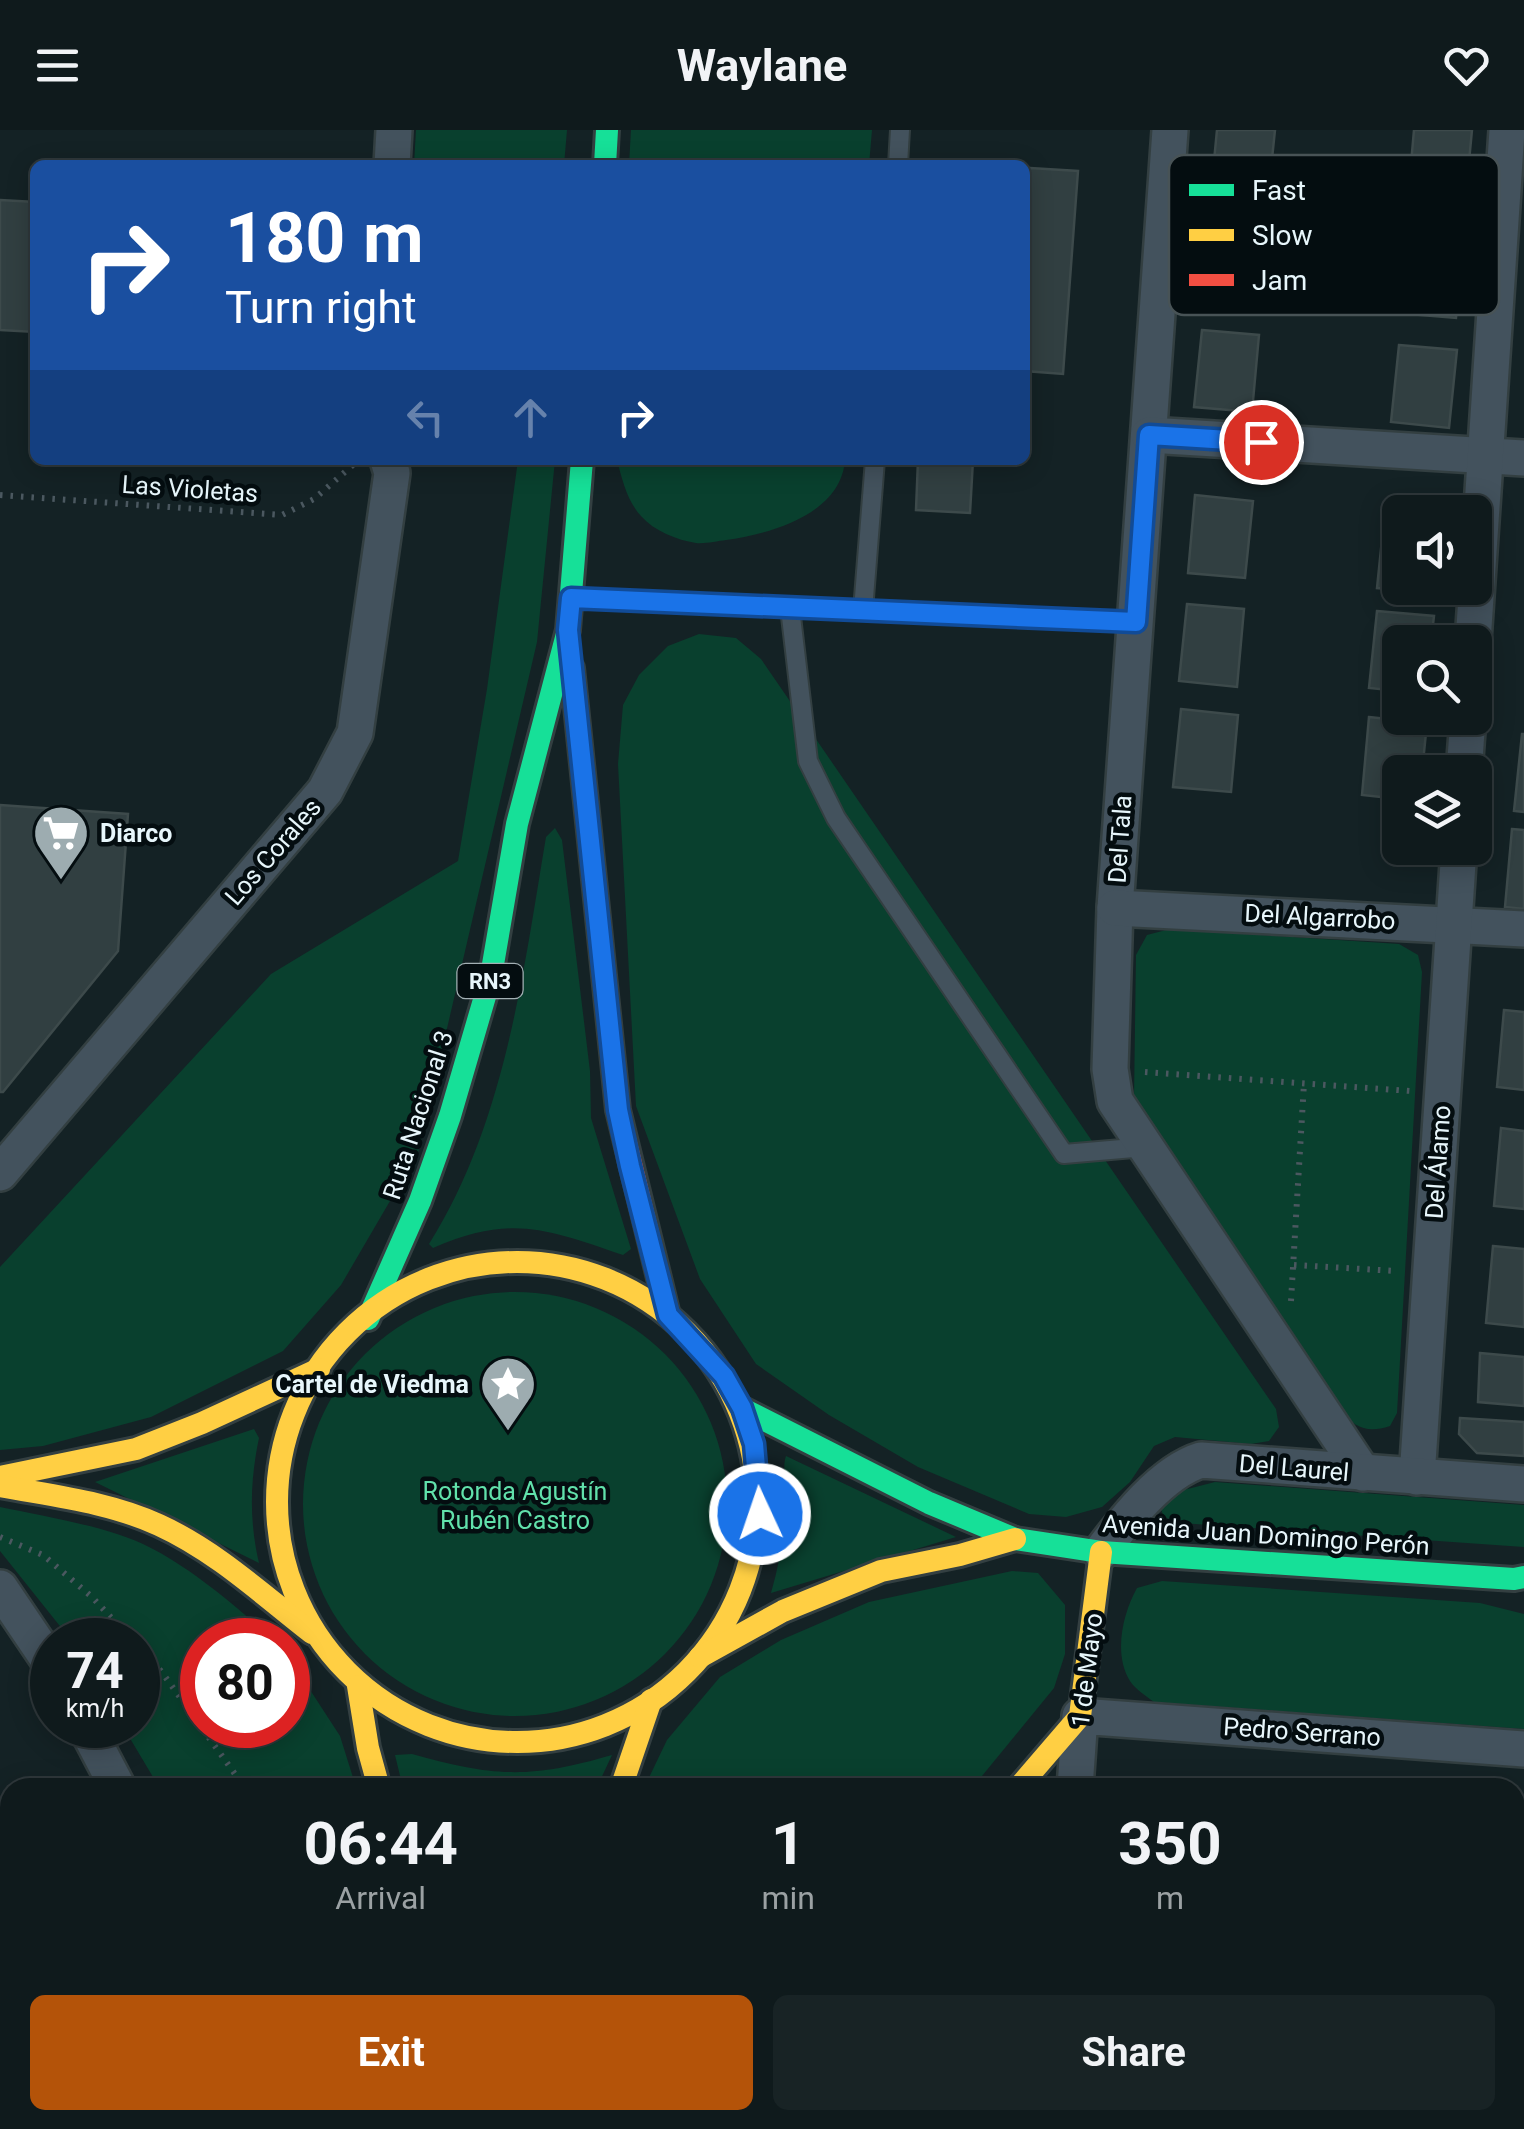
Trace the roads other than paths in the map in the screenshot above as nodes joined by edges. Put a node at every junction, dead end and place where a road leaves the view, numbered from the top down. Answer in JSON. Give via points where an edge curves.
{"nodes":[{"id":1,"x":394,"y":130,"type":"edge"},
{"id":2,"x":608,"y":130,"type":"edge"},
{"id":3,"x":900,"y":130,"type":"edge"},
{"id":4,"x":1170,"y":130,"type":"edge"},
{"id":5,"x":1507,"y":130,"type":"edge"},
{"id":6,"x":392,"y":160,"type":"edge"},
{"id":7,"x":605,"y":160,"type":"edge"},
{"id":8,"x":898,"y":160,"type":"edge"},
{"id":9,"x":1499,"y":254,"type":"edge"},
{"id":10,"x":1495,"y":315,"type":"edge"},
{"id":11,"x":1149,"y":435,"type":"junction"},
{"id":12,"x":1486,"y":456,"type":"junction"},
{"id":13,"x":1524,"y":458,"type":"edge"},
{"id":14,"x":390,"y":465,"type":"edge"},
{"id":15,"x":582,"y":465,"type":"edge"},
{"id":16,"x":874,"y":465,"type":"edge"},
{"id":17,"x":571,"y":598,"type":"junction"},
{"id":18,"x":790,"y":608,"type":"junction"},
{"id":19,"x":863,"y":610,"type":"junction"},
{"id":20,"x":1136,"y":622,"type":"junction"},
{"id":21,"x":1474,"y":625,"type":"edge"},
{"id":22,"x":568,"y":630,"type":"junction"},
{"id":23,"x":1458,"y":865,"type":"edge"},
{"id":24,"x":1115,"y":908,"type":"junction"},
{"id":25,"x":1454,"y":923,"type":"junction"},
{"id":26,"x":1524,"y":929,"type":"edge"},
{"id":27,"x":1145,"y":1147,"type":"junction"},
{"id":28,"x":0,"y":1173,"type":"edge"},
{"id":29,"x":668,"y":1315,"type":"junction"},
{"id":30,"x":368,"y":1319,"type":"junction"},
{"id":31,"x":319,"y":1369,"type":"junction"},
{"id":32,"x":742,"y":1408,"type":"junction"},
{"id":33,"x":1364,"y":1474,"type":"junction"},
{"id":34,"x":0,"y":1476,"type":"edge"},
{"id":35,"x":1417,"y":1477,"type":"junction"},
{"id":36,"x":1524,"y":1484,"type":"edge"},
{"id":37,"x":0,"y":1486,"type":"edge"},
{"id":38,"x":1015,"y":1539,"type":"junction"},
{"id":39,"x":1101,"y":1552,"type":"junction"},
{"id":40,"x":1521,"y":1580,"type":"edge"},
{"id":41,"x":0,"y":1588,"type":"edge"},
{"id":42,"x":30,"y":1632,"type":"edge"},
{"id":43,"x":312,"y":1634,"type":"junction"},
{"id":44,"x":700,"y":1657,"type":"junction"},
{"id":45,"x":358,"y":1686,"type":"junction"},
{"id":46,"x":650,"y":1700,"type":"junction"},
{"id":47,"x":1080,"y":1716,"type":"junction"},
{"id":48,"x":97,"y":1748,"type":"edge"},
{"id":49,"x":1524,"y":1749,"type":"edge"},
{"id":50,"x":113,"y":1778,"type":"edge"},
{"id":51,"x":376,"y":1778,"type":"edge"},
{"id":52,"x":624,"y":1778,"type":"edge"},
{"id":53,"x":1027,"y":1778,"type":"edge"},
{"id":54,"x":1076,"y":1778,"type":"edge"}],
"edges":[{"from":1,"to":6,"type":"street"},
{"from":2,"to":7,"type":"main road"},
{"from":3,"to":8,"type":"lane"},
{"from":4,"to":11,"type":"street","name":"Del Tala"},
{"from":5,"to":9,"type":"street"},
{"from":10,"to":12,"type":"street"},
{"from":11,"to":12,"type":"street"},
{"from":11,"to":20,"type":"street","name":"Del Tala"},
{"from":12,"to":13,"type":"street"},
{"from":12,"to":21,"type":"street"},
{"from":14,"to":28,"type":"street","name":"Los Corales","via":[[355,733],[325,792]]},
{"from":15,"to":17,"type":"main road","name":"Ruta Nacional 3","number":"RN3"},
{"from":16,"to":19,"type":"lane"},
{"from":17,"to":18,"type":"lane"},
{"from":17,"to":22,"type":"main road","name":"Ruta Nacional 3","number":"RN3"},
{"from":18,"to":19,"type":"lane"},
{"from":18,"to":27,"type":"lane","via":[[808,761],[836,818],[1064,1154]]},
{"from":19,"to":20,"type":"lane"},
{"from":20,"to":24,"type":"street","name":"Del Tala"},
{"from":22,"to":29,"type":"main road","name":"Ruta Nacional 3","number":"RN3","via":[[618,1110]]},
{"from":22,"to":30,"type":"main road","name":"Ruta Nacional 3","number":"RN3","via":[[517,824],[486,994],[420,1201]]},
{"from":23,"to":25,"type":"street","name":"Del Álamo"},
{"from":24,"to":25,"type":"street","name":"Del Algarrobo"},
{"from":24,"to":27,"type":"street","name":"Del Tala","via":[[1110,1069],[1115,1101]]},
{"from":25,"to":26,"type":"street","name":"Del Algarrobo"},
{"from":25,"to":35,"type":"street","name":"Del Álamo"},
{"from":27,"to":33,"type":"street","name":"Del Tala"},
{"from":29,"to":30,"type":"main road","name":"Ruta Nacional 3","number":"RN3","via":[[638,1290],[562,1264],[478,1266],[406,1291]]},
{"from":29,"to":32,"type":"main road","name":"Ruta Nacional 3","number":"RN3","via":[[724,1376]]},
{"from":30,"to":31,"type":"main road","name":"Ruta Nacional 3","number":"RN3"},
{"from":31,"to":34,"type":"main road","via":[[136,1448]]},
{"from":31,"to":43,"type":"main road","name":"Ruta Nacional 3","number":"RN3","via":[[292,1410],[274,1476],[280,1564]]},
{"from":32,"to":38,"type":"main road","name":"Avenida Juan Domingo Perón","via":[[928,1503]]},
{"from":32,"to":44,"type":"main road","name":"Ruta Nacional 3","number":"RN3","via":[[754,1444],[759,1537],[721,1635]]},
{"from":33,"to":35,"type":"street","name":"Del Laurel"},
{"from":33,"to":39,"type":"street","name":"Del Laurel","via":[[1201,1460],[1186,1465],[1129,1516]]},
{"from":35,"to":36,"type":"street","name":"Del Laurel"},
{"from":37,"to":43,"type":"main road","via":[[160,1525]]},
{"from":38,"to":39,"type":"main road","name":"Avenida Juan Domingo Perón"},
{"from":38,"to":44,"type":"main road","name":"Avenida Juan Domingo Perón","via":[[881,1571],[783,1611]]},
{"from":39,"to":40,"type":"main road","name":"Avenida Juan Domingo Perón"},
{"from":39,"to":47,"type":"main road","name":"1 de Mayo"},
{"from":41,"to":42,"type":"street"},
{"from":43,"to":45,"type":"main road","name":"Ruta Nacional 3","number":"RN3"},
{"from":44,"to":46,"type":"main road","name":"Ruta Nacional 3","number":"RN3"},
{"from":45,"to":46,"type":"main road","name":"Ruta Nacional 3","number":"RN3","via":[[426,1727],[502,1743],[587,1730]]},
{"from":45,"to":51,"type":"main road"},
{"from":46,"to":52,"type":"main road"},
{"from":47,"to":49,"type":"street","name":"Pedro Serrano"},
{"from":47,"to":53,"type":"main road"},
{"from":47,"to":54,"type":"street","name":"1 de Mayo"},
{"from":48,"to":50,"type":"street"}]}
